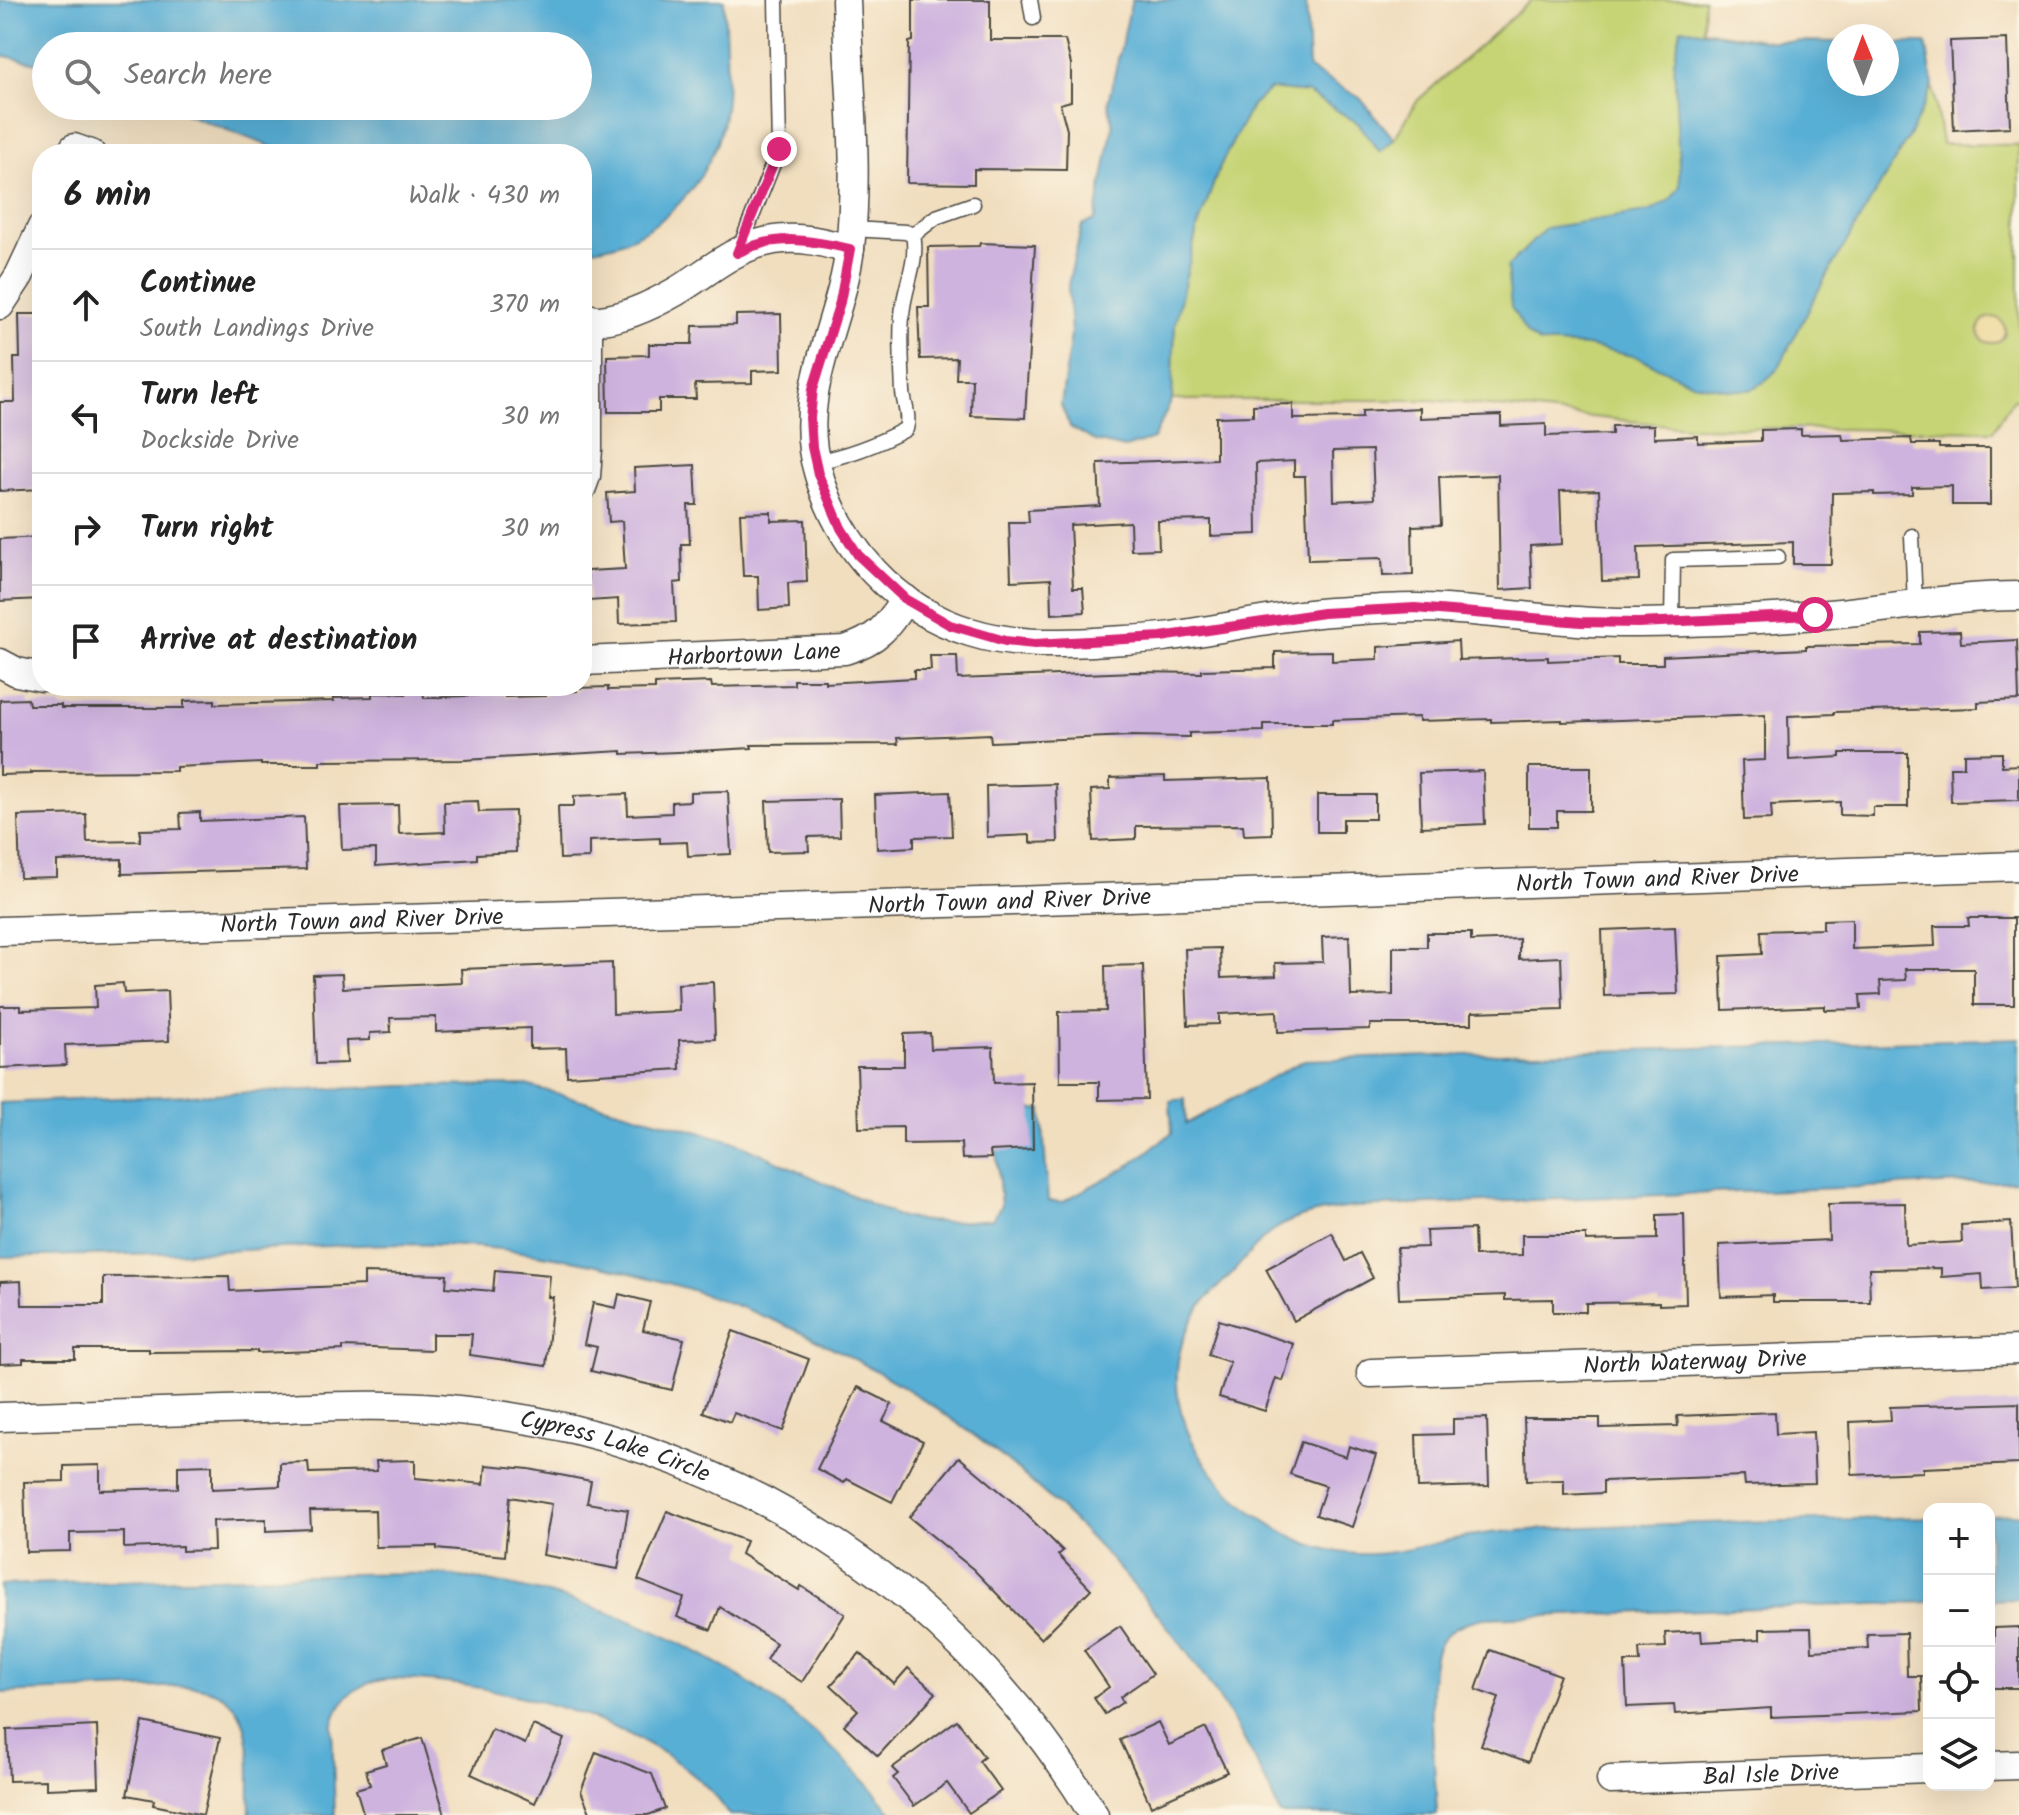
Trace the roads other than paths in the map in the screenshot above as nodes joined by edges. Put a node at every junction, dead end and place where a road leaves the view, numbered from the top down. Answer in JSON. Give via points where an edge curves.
{"nodes":[{"id":1,"x":776,"y":0,"type":"edge"},
{"id":2,"x":846,"y":0,"type":"edge"},
{"id":3,"x":1030,"y":0,"type":"edge"},
{"id":4,"x":1033,"y":18,"type":"dead end"},
{"id":5,"x":973,"y":204,"type":"dead end"},
{"id":6,"x":913,"y":235,"type":"junction"},
{"id":7,"x":850,"y":239,"type":"junction"},
{"id":8,"x":32,"y":248,"type":"edge"},
{"id":9,"x":737,"y":253,"type":"junction"},
{"id":10,"x":0,"y":305,"type":"edge"},
{"id":11,"x":592,"y":319,"type":"edge"},
{"id":12,"x":815,"y":462,"type":"junction"},
{"id":13,"x":1912,"y":536,"type":"dead end"},
{"id":14,"x":1778,"y":557,"type":"dead end"},
{"id":15,"x":2019,"y":596,"type":"edge"},
{"id":16,"x":905,"y":599,"type":"junction"},
{"id":17,"x":1915,"y":604,"type":"junction"},
{"id":18,"x":1672,"y":622,"type":"junction"},
{"id":19,"x":592,"y":661,"type":"edge"},
{"id":20,"x":0,"y":663,"type":"edge"},
{"id":21,"x":32,"y":675,"type":"edge"},
{"id":22,"x":2019,"y":866,"type":"edge"},
{"id":23,"x":0,"y":931,"type":"edge"},
{"id":24,"x":2019,"y":1350,"type":"edge"},
{"id":25,"x":1371,"y":1373,"type":"dead end"},
{"id":26,"x":0,"y":1417,"type":"edge"},
{"id":27,"x":2019,"y":1765,"type":"edge"},
{"id":28,"x":1995,"y":1766,"type":"edge"},
{"id":29,"x":1923,"y":1768,"type":"edge"},
{"id":30,"x":1611,"y":1780,"type":"dead end"},
{"id":31,"x":1094,"y":1815,"type":"edge"}],
"edges":[{"from":1,"to":9,"type":"lane","via":[[779,149]]},
{"from":2,"to":7,"type":"street"},
{"from":3,"to":4,"type":"lane"},
{"from":5,"to":6,"type":"lane","via":[[936,217]]},
{"from":6,"to":7,"type":"lane"},
{"from":6,"to":12,"type":"lane","via":[[914,259],[901,318],[906,429]]},
{"from":7,"to":9,"type":"street","via":[[782,239]]},
{"from":7,"to":12,"type":"street","via":[[840,302],[813,389]]},
{"from":8,"to":10,"type":"street"},
{"from":9,"to":11,"type":"street","via":[[674,292],[625,314]]},
{"from":12,"to":16,"type":"street","via":[[841,528],[858,555]]},
{"from":13,"to":17,"type":"lane"},
{"from":14,"to":18,"type":"lane","via":[[1673,560]]},
{"from":15,"to":17,"type":"street"},
{"from":16,"to":18,"type":"street","via":[[950,625],[1035,644],[1161,637],[1323,613],[1415,608],[1581,622]]},
{"from":16,"to":19,"type":"street","name":"Harbortown Lane","via":[[868,643],[845,650]]},
{"from":17,"to":18,"type":"street"},
{"from":20,"to":21,"type":"street"},
{"from":22,"to":23,"type":"street","name":"North Town and River Drive"},
{"from":24,"to":25,"type":"street","name":"North Waterway Drive"},
{"from":26,"to":31,"type":"street","name":"Cypress Lake Circle","via":[[356,1406],[449,1409],[574,1429],[677,1460],[740,1487],[832,1541],[936,1620],[1022,1711]]},
{"from":27,"to":28,"type":"street"},
{"from":29,"to":30,"type":"street","name":"Bal Isle Drive"}]}
